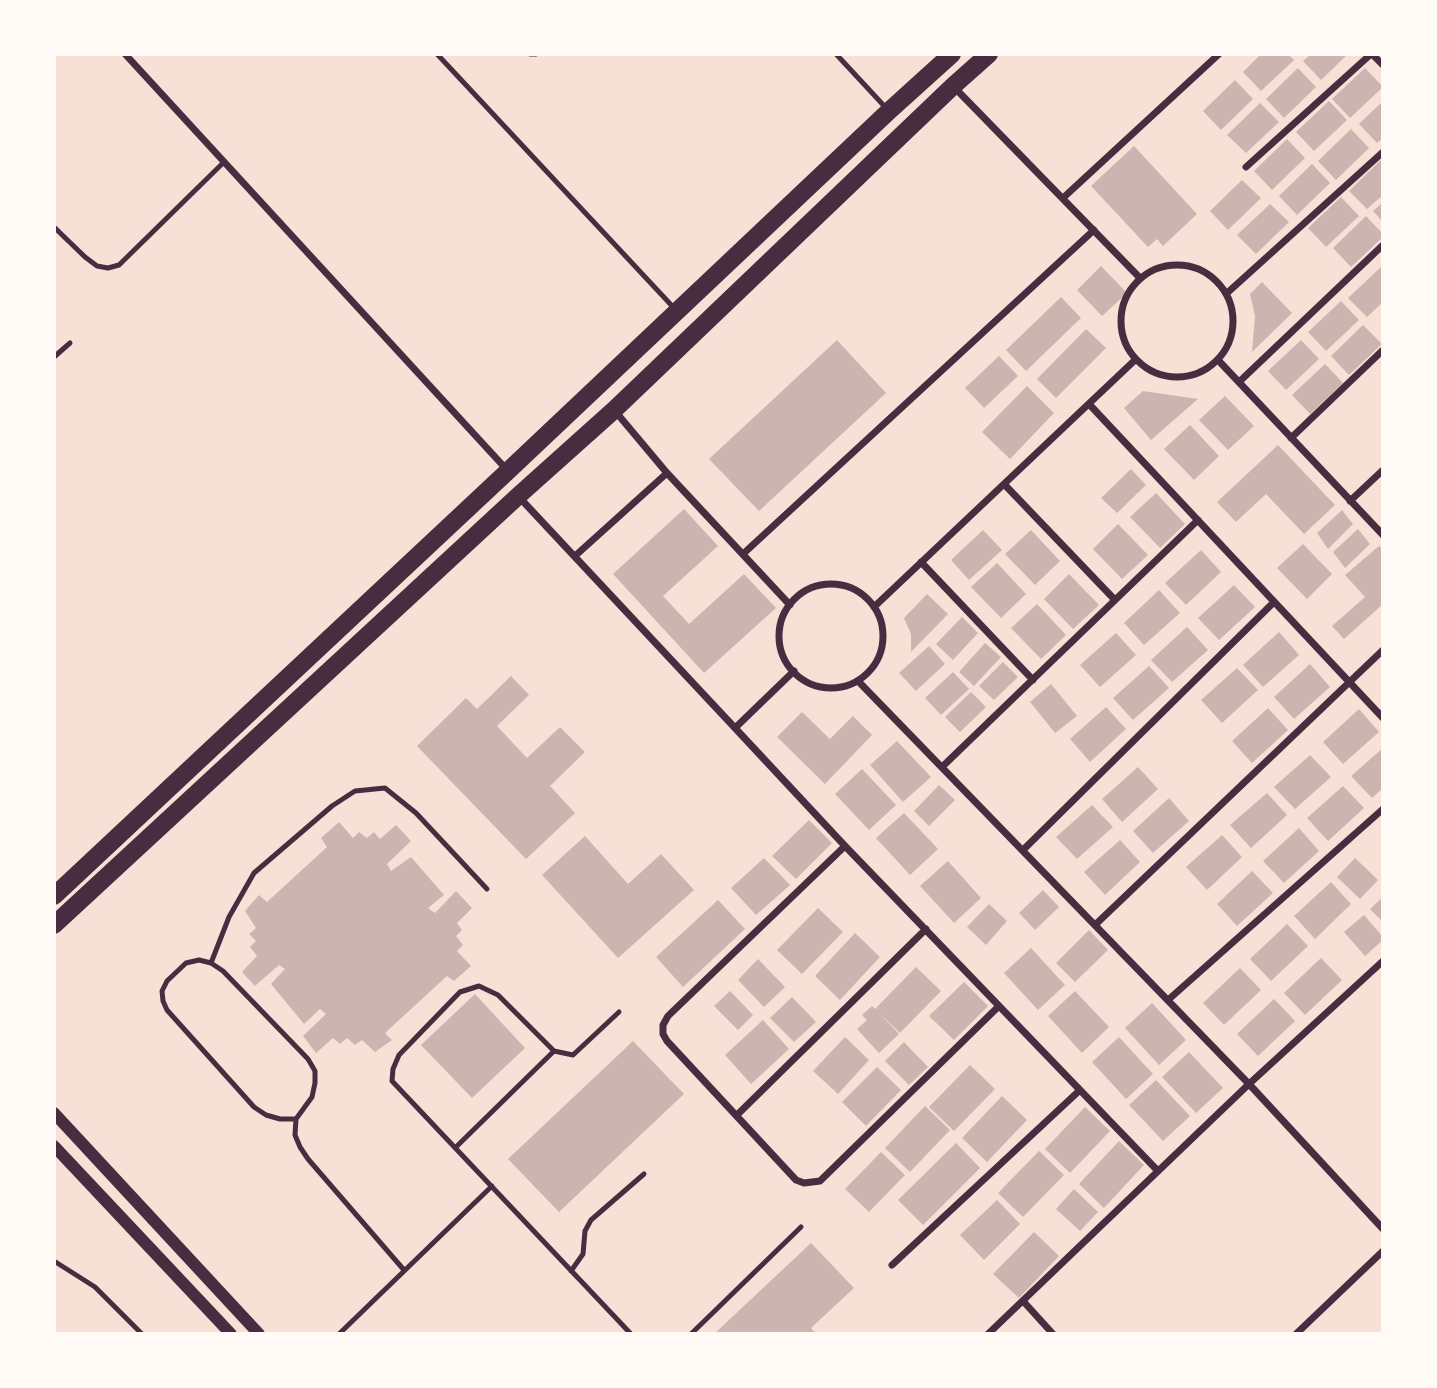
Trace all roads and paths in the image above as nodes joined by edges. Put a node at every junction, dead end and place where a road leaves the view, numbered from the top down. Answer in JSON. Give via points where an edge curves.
{"nodes":[{"id":1,"x":125,"y":54,"type":"edge"},
{"id":2,"x":437,"y":54,"type":"edge"},
{"id":3,"x":530,"y":54,"type":"edge"},
{"id":4,"x":536,"y":54,"type":"edge"},
{"id":5,"x":836,"y":54,"type":"edge"},
{"id":6,"x":952,"y":54,"type":"edge"},
{"id":7,"x":989,"y":54,"type":"edge"},
{"id":8,"x":1219,"y":54,"type":"edge"},
{"id":9,"x":1371,"y":54,"type":"edge"},
{"id":10,"x":1383,"y":65,"type":"edge"},
{"id":11,"x":953,"y":86,"type":"junction"},
{"id":12,"x":889,"y":111,"type":"junction"},
{"id":13,"x":1383,"y":152,"type":"edge"},
{"id":14,"x":224,"y":162,"type":"junction"},
{"id":15,"x":1246,"y":167,"type":"dead end"},
{"id":16,"x":1063,"y":198,"type":"junction"},
{"id":17,"x":54,"y":227,"type":"edge"},
{"id":18,"x":1094,"y":230,"type":"junction"},
{"id":19,"x":1383,"y":245,"type":"edge"},
{"id":20,"x":1140,"y":278,"type":"junction"},
{"id":21,"x":1226,"y":294,"type":"junction"},
{"id":22,"x":677,"y":311,"type":"junction"},
{"id":23,"x":70,"y":343,"type":"dead end"},
{"id":24,"x":1383,"y":350,"type":"edge"},
{"id":25,"x":54,"y":357,"type":"edge"},
{"id":26,"x":1135,"y":360,"type":"junction"},
{"id":27,"x":1219,"y":360,"type":"junction"},
{"id":28,"x":1239,"y":382,"type":"junction"},
{"id":29,"x":1089,"y":404,"type":"junction"},
{"id":30,"x":614,"y":410,"type":"junction"},
{"id":31,"x":1291,"y":438,"type":"junction"},
{"id":32,"x":1383,"y":470,"type":"edge"},
{"id":33,"x":508,"y":471,"type":"junction"},
{"id":34,"x":667,"y":473,"type":"junction"},
{"id":35,"x":1004,"y":484,"type":"junction"},
{"id":36,"x":518,"y":496,"type":"junction"},
{"id":37,"x":1350,"y":501,"type":"junction"},
{"id":38,"x":1198,"y":520,"type":"junction"},
{"id":39,"x":1383,"y":535,"type":"edge"},
{"id":40,"x":743,"y":554,"type":"junction"},
{"id":41,"x":575,"y":556,"type":"junction"},
{"id":42,"x":921,"y":562,"type":"junction"},
{"id":43,"x":1115,"y":600,"type":"junction"},
{"id":44,"x":1274,"y":602,"type":"junction"},
{"id":45,"x":790,"y":604,"type":"junction"},
{"id":46,"x":874,"y":607,"type":"junction"},
{"id":47,"x":1383,"y":650,"type":"edge"},
{"id":48,"x":793,"y":671,"type":"junction"},
{"id":49,"x":1033,"y":680,"type":"junction"},
{"id":50,"x":858,"y":681,"type":"junction"},
{"id":51,"x":1350,"y":683,"type":"junction"},
{"id":52,"x":1383,"y":718,"type":"edge"},
{"id":53,"x":735,"y":728,"type":"junction"},
{"id":54,"x":942,"y":767,"type":"junction"},
{"id":55,"x":1383,"y":809,"type":"edge"},
{"id":56,"x":845,"y":846,"type":"junction"},
{"id":57,"x":1023,"y":850,"type":"junction"},
{"id":58,"x":487,"y":890,"type":"dead end"},
{"id":59,"x":54,"y":896,"type":"edge"},
{"id":60,"x":54,"y":925,"type":"edge"},
{"id":61,"x":1095,"y":925,"type":"junction"},
{"id":62,"x":926,"y":929,"type":"junction"},
{"id":63,"x":1383,"y":961,"type":"edge"},
{"id":64,"x":211,"y":963,"type":"junction"},
{"id":65,"x":1168,"y":1000,"type":"junction"},
{"id":66,"x":999,"y":1006,"type":"junction"},
{"id":67,"x":619,"y":1012,"type":"dead end"},
{"id":68,"x":554,"y":1051,"type":"junction"},
{"id":69,"x":1249,"y":1084,"type":"junction"},
{"id":70,"x":1080,"y":1090,"type":"junction"},
{"id":71,"x":54,"y":1113,"type":"edge"},
{"id":72,"x":737,"y":1115,"type":"junction"},
{"id":73,"x":296,"y":1119,"type":"junction"},
{"id":74,"x":54,"y":1146,"type":"edge"},
{"id":75,"x":455,"y":1148,"type":"junction"},
{"id":76,"x":1158,"y":1171,"type":"junction"},
{"id":77,"x":644,"y":1174,"type":"dead end"},
{"id":78,"x":492,"y":1186,"type":"junction"},
{"id":79,"x":800,"y":1227,"type":"dead end"},
{"id":80,"x":1383,"y":1229,"type":"edge"},
{"id":81,"x":1383,"y":1251,"type":"edge"},
{"id":82,"x":54,"y":1261,"type":"edge"},
{"id":83,"x":892,"y":1265,"type":"dead end"},
{"id":84,"x":404,"y":1270,"type":"junction"},
{"id":85,"x":571,"y":1271,"type":"junction"},
{"id":86,"x":1023,"y":1301,"type":"junction"},
{"id":87,"x":142,"y":1334,"type":"edge"},
{"id":88,"x":231,"y":1334,"type":"edge"},
{"id":89,"x":259,"y":1334,"type":"edge"},
{"id":90,"x":339,"y":1334,"type":"edge"},
{"id":91,"x":631,"y":1334,"type":"edge"},
{"id":92,"x":691,"y":1334,"type":"edge"},
{"id":93,"x":988,"y":1334,"type":"edge"},
{"id":94,"x":1053,"y":1334,"type":"edge"},
{"id":95,"x":1296,"y":1334,"type":"edge"}],
"edges":[{"from":1,"to":14,"type":"street"},
{"from":2,"to":22,"type":"lane"},
{"from":3,"to":4,"type":"lane"},
{"from":5,"to":12,"type":"lane"},
{"from":6,"to":12,"type":"main road"},
{"from":7,"to":11,"type":"main road"},
{"from":8,"to":16,"type":"street"},
{"from":9,"to":10,"type":"street"},
{"from":9,"to":15,"type":"street"},
{"from":11,"to":16,"type":"street"},
{"from":11,"to":30,"type":"main road"},
{"from":12,"to":22,"type":"main road"},
{"from":13,"to":21,"type":"street"},
{"from":14,"to":17,"type":"lane","via":[[118,265],[97,266]]},
{"from":14,"to":33,"type":"street"},
{"from":16,"to":18,"type":"street"},
{"from":18,"to":20,"type":"street"},
{"from":18,"to":40,"type":"street"},
{"from":19,"to":28,"type":"street"},
{"from":20,"to":21,"type":"street","via":[[1163,266],[1181,265],[1215,279]]},
{"from":20,"to":26,"type":"street","via":[[1120,314],[1125,346]]},
{"from":21,"to":27,"type":"street","via":[[1233,311],[1233,330]]},
{"from":22,"to":33,"type":"main road"},
{"from":23,"to":25,"type":"lane"},
{"from":24,"to":31,"type":"street"},
{"from":26,"to":27,"type":"street","via":[[1149,371],[1184,378],[1202,373]]},
{"from":26,"to":29,"type":"street"},
{"from":27,"to":28,"type":"street"},
{"from":28,"to":31,"type":"street"},
{"from":29,"to":35,"type":"street"},
{"from":29,"to":38,"type":"street"},
{"from":30,"to":34,"type":"street"},
{"from":30,"to":36,"type":"main road"},
{"from":31,"to":37,"type":"street"},
{"from":32,"to":37,"type":"street"},
{"from":33,"to":59,"type":"main road"},
{"from":34,"to":40,"type":"street"},
{"from":34,"to":41,"type":"street"},
{"from":35,"to":42,"type":"street"},
{"from":35,"to":43,"type":"street"},
{"from":36,"to":41,"type":"street"},
{"from":36,"to":60,"type":"main road"},
{"from":37,"to":39,"type":"street"},
{"from":38,"to":43,"type":"street"},
{"from":38,"to":44,"type":"street"},
{"from":40,"to":45,"type":"street"},
{"from":41,"to":53,"type":"street"},
{"from":42,"to":46,"type":"street"},
{"from":42,"to":49,"type":"street"},
{"from":43,"to":49,"type":"street"},
{"from":44,"to":51,"type":"street"},
{"from":44,"to":57,"type":"street"},
{"from":45,"to":46,"type":"street","via":[[816,586],[832,584],[863,595]]},
{"from":45,"to":48,"type":"street","via":[[779,635],[781,652]]},
{"from":46,"to":50,"type":"street","via":[[884,639],[872,670]]},
{"from":47,"to":51,"type":"street"},
{"from":48,"to":50,"type":"street","via":[[814,685],[829,688]]},
{"from":48,"to":53,"type":"street"},
{"from":49,"to":54,"type":"street"},
{"from":50,"to":54,"type":"street"},
{"from":51,"to":52,"type":"street"},
{"from":51,"to":61,"type":"street"},
{"from":53,"to":56,"type":"street"},
{"from":54,"to":57,"type":"street"},
{"from":55,"to":65,"type":"street"},
{"from":56,"to":62,"type":"street"},
{"from":56,"to":72,"type":"street","via":[[663,1025],[667,1041]]},
{"from":57,"to":61,"type":"street"},
{"from":58,"to":64,"type":"lane","via":[[416,813],[385,788],[355,791],[254,873],[229,917]]},
{"from":61,"to":65,"type":"street"},
{"from":62,"to":66,"type":"street"},
{"from":62,"to":72,"type":"street"},
{"from":63,"to":69,"type":"street"},
{"from":64,"to":73,"type":"lane","via":[[315,1071],[312,1097]]},
{"from":64,"to":73,"type":"lane","via":[[186,963],[167,981],[162,991],[167,1010],[254,1107],[279,1119]]},
{"from":65,"to":69,"type":"street"},
{"from":66,"to":70,"type":"street"},
{"from":66,"to":72,"type":"street","via":[[821,1181],[796,1180]]},
{"from":67,"to":68,"type":"lane","via":[[573,1055]]},
{"from":68,"to":75,"type":"lane"},
{"from":68,"to":75,"type":"lane","via":[[498,995],[479,986],[460,992],[400,1055],[392,1081]]},
{"from":69,"to":76,"type":"street"},
{"from":69,"to":80,"type":"street"},
{"from":70,"to":76,"type":"street"},
{"from":70,"to":83,"type":"street"},
{"from":71,"to":89,"type":"street"},
{"from":73,"to":84,"type":"lane","via":[[295,1135],[304,1153]]},
{"from":74,"to":88,"type":"street"},
{"from":75,"to":78,"type":"lane"},
{"from":76,"to":86,"type":"street"},
{"from":77,"to":85,"type":"lane","via":[[591,1220],[583,1254]]},
{"from":78,"to":84,"type":"lane"},
{"from":78,"to":85,"type":"lane"},
{"from":79,"to":92,"type":"lane"},
{"from":81,"to":95,"type":"street"},
{"from":82,"to":87,"type":"lane","via":[[95,1287]]},
{"from":84,"to":90,"type":"lane"},
{"from":85,"to":91,"type":"lane"},
{"from":86,"to":93,"type":"street"},
{"from":86,"to":94,"type":"street"}]}
